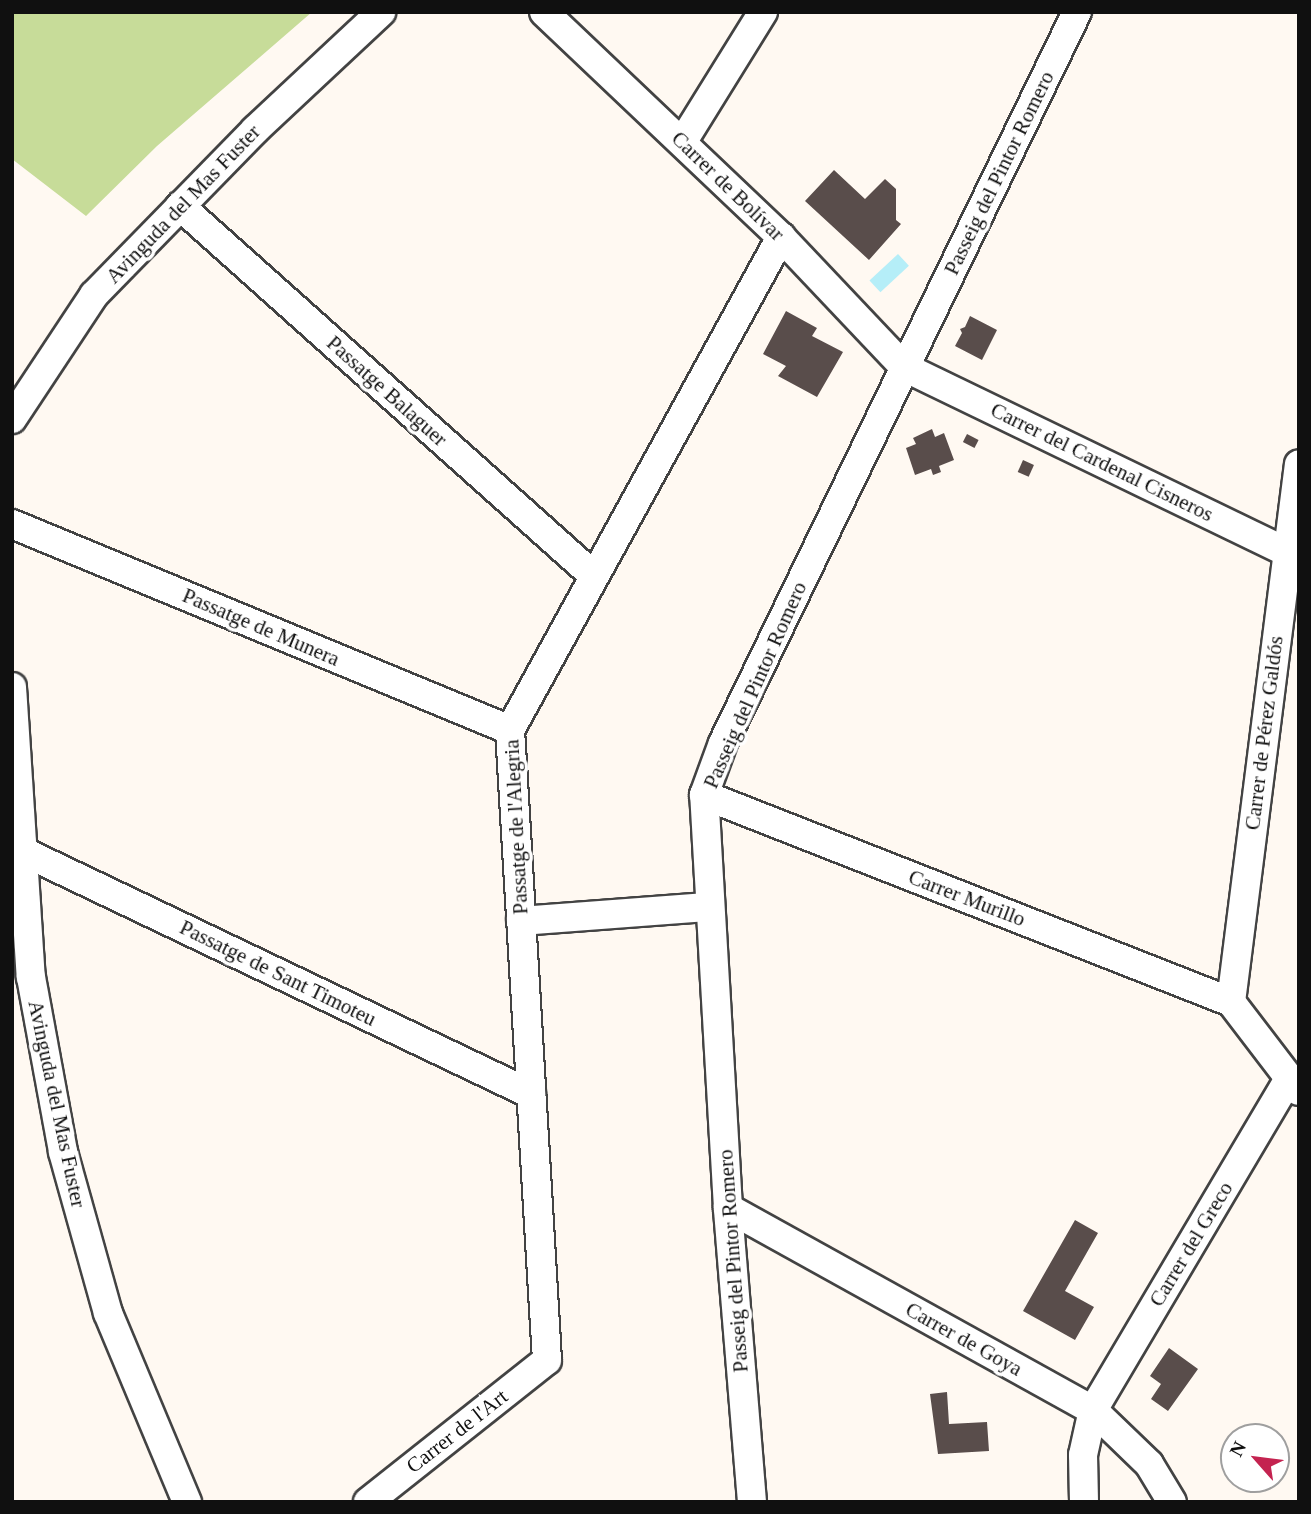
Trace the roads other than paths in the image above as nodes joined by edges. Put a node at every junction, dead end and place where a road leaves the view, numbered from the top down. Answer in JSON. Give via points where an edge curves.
{"nodes":[{"id":1,"x":381,"y":12,"type":"edge"},
{"id":2,"x":544,"y":12,"type":"edge"},
{"id":3,"x":763,"y":12,"type":"edge"},
{"id":4,"x":1077,"y":12,"type":"edge"},
{"id":5,"x":682,"y":141,"type":"junction"},
{"id":6,"x":180,"y":206,"type":"junction"},
{"id":7,"x":781,"y":237,"type":"junction"},
{"id":8,"x":904,"y":367,"type":"junction"},
{"id":9,"x":12,"y":419,"type":"edge"},
{"id":10,"x":1299,"y":464,"type":"edge"},
{"id":11,"x":12,"y":524,"type":"edge"},
{"id":12,"x":1292,"y":554,"type":"edge"},
{"id":13,"x":594,"y":576,"type":"junction"},
{"id":14,"x":13,"y":699,"type":"edge"},
{"id":15,"x":510,"y":730,"type":"junction"},
{"id":16,"x":704,"y":795,"type":"junction"},
{"id":17,"x":24,"y":852,"type":"junction"},
{"id":18,"x":709,"y":907,"type":"junction"},
{"id":19,"x":521,"y":920,"type":"junction"},
{"id":20,"x":1231,"y":1002,"type":"junction"},
{"id":21,"x":1294,"y":1085,"type":"edge"},
{"id":22,"x":531,"y":1094,"type":"junction"},
{"id":23,"x":728,"y":1208,"type":"junction"},
{"id":24,"x":547,"y":1360,"type":"joint"},
{"id":25,"x":1093,"y":1410,"type":"junction"},
{"id":26,"x":187,"y":1502,"type":"edge"},
{"id":27,"x":368,"y":1502,"type":"edge"},
{"id":28,"x":752,"y":1502,"type":"edge"},
{"id":29,"x":1084,"y":1502,"type":"edge"},
{"id":30,"x":1172,"y":1502,"type":"edge"}],
"edges":[{"from":1,"to":6,"type":"street","name":"Avinguda del Mas Fuster"},
{"from":2,"to":5,"type":"street","name":"Carrer de Bolívar"},
{"from":3,"to":5,"type":"street"},
{"from":4,"to":8,"type":"street","name":"Passeig del Pintor Romero"},
{"from":5,"to":7,"type":"street","name":"Carrer de Bolívar"},
{"from":6,"to":9,"type":"street","name":"Avinguda del Mas Fuster","via":[[94,295]]},
{"from":6,"to":13,"type":"street","name":"Passatge Balaguer"},
{"from":7,"to":8,"type":"street","name":"Carrer de Bolívar"},
{"from":7,"to":13,"type":"street","name":"Passatge de l'Alegria"},
{"from":8,"to":12,"type":"street","name":"Carrer del Cardenal Cisneros"},
{"from":8,"to":16,"type":"street","name":"Passeig del Pintor Romero","via":[[723,743]]},
{"from":10,"to":12,"type":"street","name":"Carrer de Pérez Galdós"},
{"from":11,"to":15,"type":"street","name":"Passatge de Munera"},
{"from":12,"to":20,"type":"street","name":"Carrer de Pérez Galdós"},
{"from":13,"to":15,"type":"street","name":"Passatge de l'Alegria"},
{"from":14,"to":17,"type":"street","name":"Avinguda del Mas Fuster"},
{"from":15,"to":19,"type":"street","name":"Passatge de l'Alegria"},
{"from":16,"to":18,"type":"street","name":"Passeig del Pintor Romero"},
{"from":16,"to":20,"type":"street","name":"Carrer Murillo"},
{"from":17,"to":22,"type":"street","name":"Passatge de Sant Timoteu"},
{"from":17,"to":26,"type":"street","name":"Avinguda del Mas Fuster","via":[[31,977],[63,1152],[108,1313]]},
{"from":18,"to":19,"type":"street"},
{"from":18,"to":23,"type":"street","name":"Passeig del Pintor Romero"},
{"from":19,"to":22,"type":"street","name":"Passatge de l'Alegria"},
{"from":20,"to":21,"type":"street"},
{"from":21,"to":25,"type":"street","name":"Carrer del Greco"},
{"from":22,"to":24,"type":"street","name":"Passatge de l'Alegria"},
{"from":23,"to":25,"type":"street","name":"Carrer de Goya"},
{"from":23,"to":28,"type":"street","name":"Passeig del Pintor Romero"},
{"from":24,"to":27,"type":"street","name":"Carrer de l'Art"},
{"from":25,"to":29,"type":"street","name":"Carrer del Greco","via":[[1083,1455]]},
{"from":25,"to":30,"type":"street","name":"Carrer de Goya","via":[[1149,1464]]}]}
